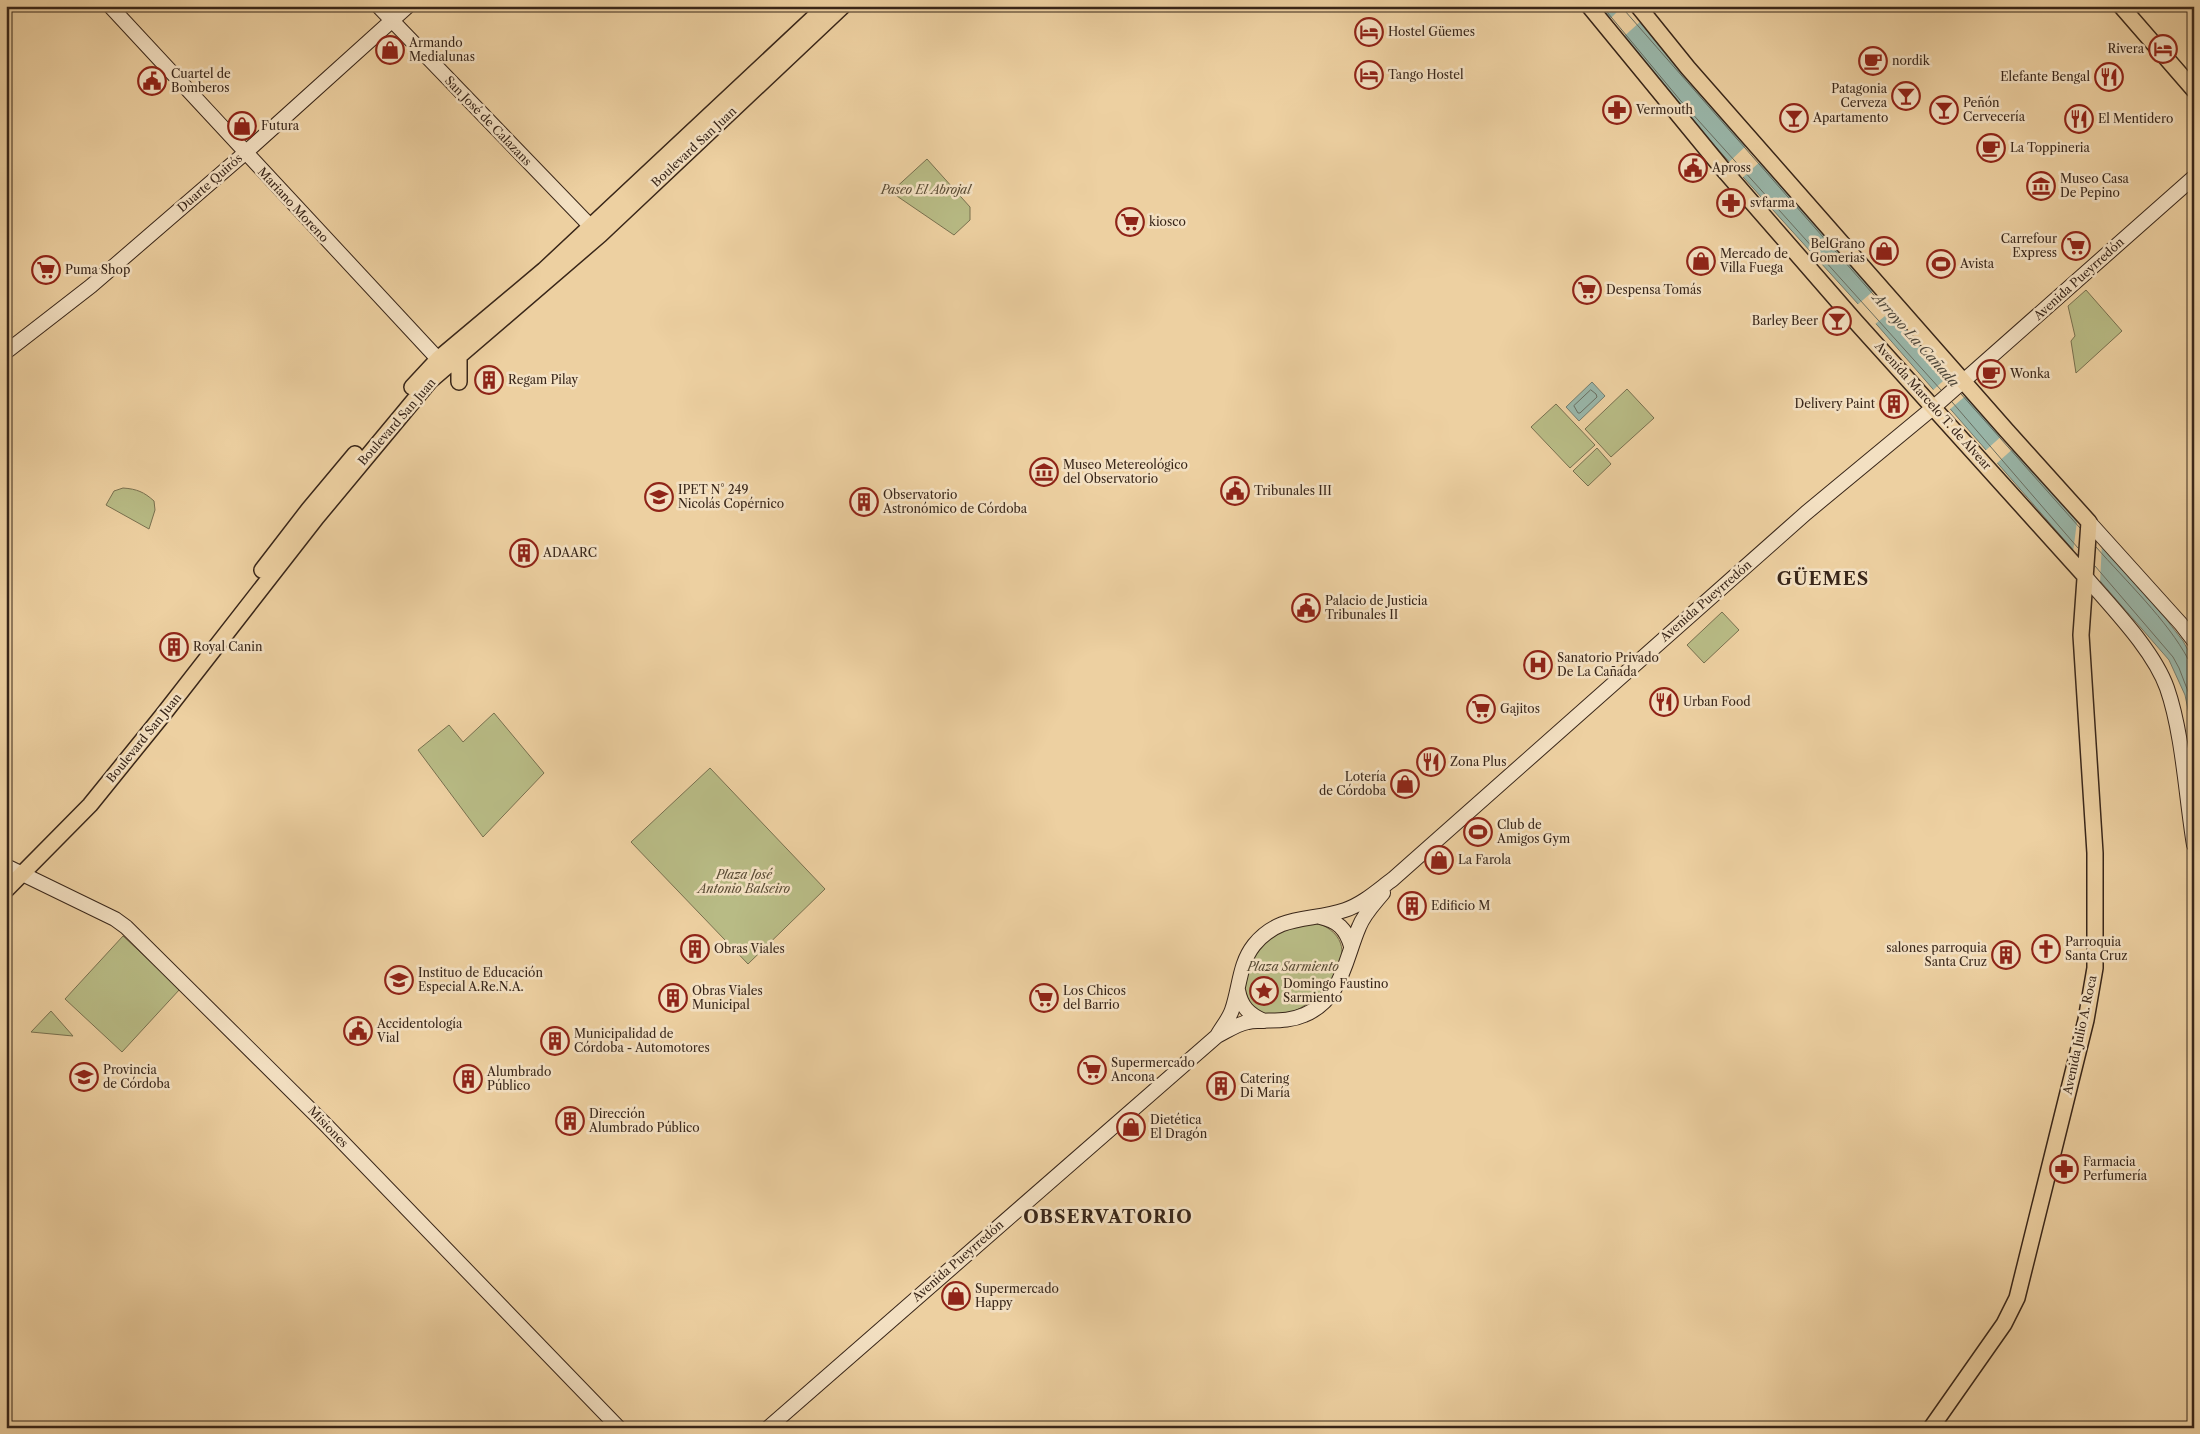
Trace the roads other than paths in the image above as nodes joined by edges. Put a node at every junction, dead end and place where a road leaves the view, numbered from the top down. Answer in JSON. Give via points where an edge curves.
{"nodes":[{"id":1,"x":110,"y":6,"type":"edge"},
{"id":2,"x":378,"y":6,"type":"edge"},
{"id":3,"x":408,"y":6,"type":"edge"},
{"id":4,"x":826,"y":6,"type":"edge"},
{"id":5,"x":843,"y":6,"type":"edge"},
{"id":6,"x":1589,"y":6,"type":"edge"},
{"id":7,"x":1638,"y":6,"type":"edge"},
{"id":8,"x":2121,"y":6,"type":"edge"},
{"id":9,"x":392,"y":20,"type":"junction"},
{"id":10,"x":2194,"y":90,"type":"edge"},
{"id":11,"x":245,"y":153,"type":"junction"},
{"id":12,"x":2194,"y":177,"type":"edge"},
{"id":13,"x":596,"y":231,"type":"junction"},
{"id":14,"x":6,"y":352,"type":"edge"},
{"id":15,"x":459,"y":355,"type":"junction"},
{"id":16,"x":438,"y":359,"type":"junction"},
{"id":17,"x":459,"y":382,"type":"dead end"},
{"id":18,"x":1961,"y":383,"type":"junction"},
{"id":19,"x":1938,"y":404,"type":"junction"},
{"id":20,"x":2089,"y":522,"type":"junction"},
{"id":21,"x":2084,"y":575,"type":"junction"},
{"id":22,"x":2194,"y":641,"type":"edge"},
{"id":23,"x":2194,"y":846,"type":"edge"},
{"id":24,"x":12,"y":871,"type":"edge"},
{"id":25,"x":1393,"y":879,"type":"junction"},
{"id":26,"x":6,"y":890,"type":"edge"},
{"id":27,"x":1318,"y":916,"type":"junction"},
{"id":28,"x":1351,"y":946,"type":"junction"},
{"id":29,"x":1238,"y":990,"type":"junction"},
{"id":30,"x":1264,"y":1021,"type":"junction"},
{"id":31,"x":1216,"y":1036,"type":"junction"},
{"id":32,"x":619,"y":1428,"type":"edge"},
{"id":33,"x":768,"y":1428,"type":"edge"},
{"id":34,"x":1931,"y":1428,"type":"edge"}],
"edges":[{"from":1,"to":11,"type":"main road","name":"Mariano Moreno"},
{"from":2,"to":9,"type":"main road","name":"San José de Calazans"},
{"from":3,"to":9,"type":"main road","name":"Duarte Quirós"},
{"from":4,"to":13,"type":"main road","name":"Boulevard San Juan"},
{"from":5,"to":13,"type":"main road","name":"Boulevard San Juan"},
{"from":6,"to":19,"type":"main road","name":"Avenida Marcelo T. de Alvear","via":[[1722,168]]},
{"from":7,"to":18,"type":"main road"},
{"from":8,"to":10,"type":"main road"},
{"from":9,"to":11,"type":"main road","name":"Duarte Quirós"},
{"from":9,"to":13,"type":"main road","name":"San José de Calazans"},
{"from":11,"to":14,"type":"main road","name":"Duarte Quirós","via":[[90,286]]},
{"from":11,"to":16,"type":"main road","name":"Mariano Moreno"},
{"from":12,"to":18,"type":"main road","name":"Avenida Pueyrredón"},
{"from":13,"to":15,"type":"main road","name":"Boulevard San Juan","via":[[532,295]]},
{"from":13,"to":16,"type":"main road","name":"Boulevard San Juan"},
{"from":15,"to":17,"type":"main road"},
{"from":15,"to":24,"type":"main road","name":"Boulevard San Juan","via":[[430,381],[380,439],[90,805]]},
{"from":16,"to":24,"type":"main road","name":"Boulevard San Juan","via":[[308,509],[91,788]]},
{"from":18,"to":19,"type":"main road","name":"Avenida Pueyrredón"},
{"from":18,"to":20,"type":"main road"},
{"from":19,"to":21,"type":"main road","name":"Avenida Marcelo T. de Alvear"},
{"from":19,"to":25,"type":"main road","name":"Avenida Pueyrredón","via":[[1806,512]]},
{"from":20,"to":21,"type":"main road","name":"Avenida Julio A. Roca"},
{"from":20,"to":22,"type":"main road"},
{"from":21,"to":23,"type":"main road","name":"Avenida Marcelo T. de Alvear","via":[[2148,654],[2167,688],[2176,722]]},
{"from":21,"to":34,"type":"main road","name":"Avenida Julio A. Roca","via":[[2081,635],[2095,854],[2096,939],[2095,968],[2086,1020],[2018,1298],[2004,1324]]},
{"from":24,"to":26,"type":"main road","name":"Boulevard San Juan"},
{"from":24,"to":32,"type":"main road","name":"Misiones","via":[[126,926],[305,1103]]},
{"from":25,"to":27,"type":"main road","name":"Avenida Pueyrredón","via":[[1357,905]]},
{"from":25,"to":28,"type":"main road","name":"Avenida Pueyrredón","via":[[1366,914]]},
{"from":27,"to":28,"type":"main road","name":"Avenida Pueyrredón","via":[[1341,925]]},
{"from":27,"to":29,"type":"main road","name":"Avenida Pueyrredón","via":[[1284,922],[1263,934],[1244,963]]},
{"from":28,"to":30,"type":"main road","name":"Avenida Pueyrredón","via":[[1343,975],[1322,1004],[1305,1015]]},
{"from":29,"to":30,"type":"main road","via":[[1240,1002]]},
{"from":29,"to":31,"type":"main road","name":"Avenida Pueyrredón","via":[[1228,1020]]},
{"from":30,"to":31,"type":"main road","name":"Avenida Pueyrredón","via":[[1236,1026]]},
{"from":31,"to":33,"type":"main road","name":"Avenida Pueyrredón"}]}
